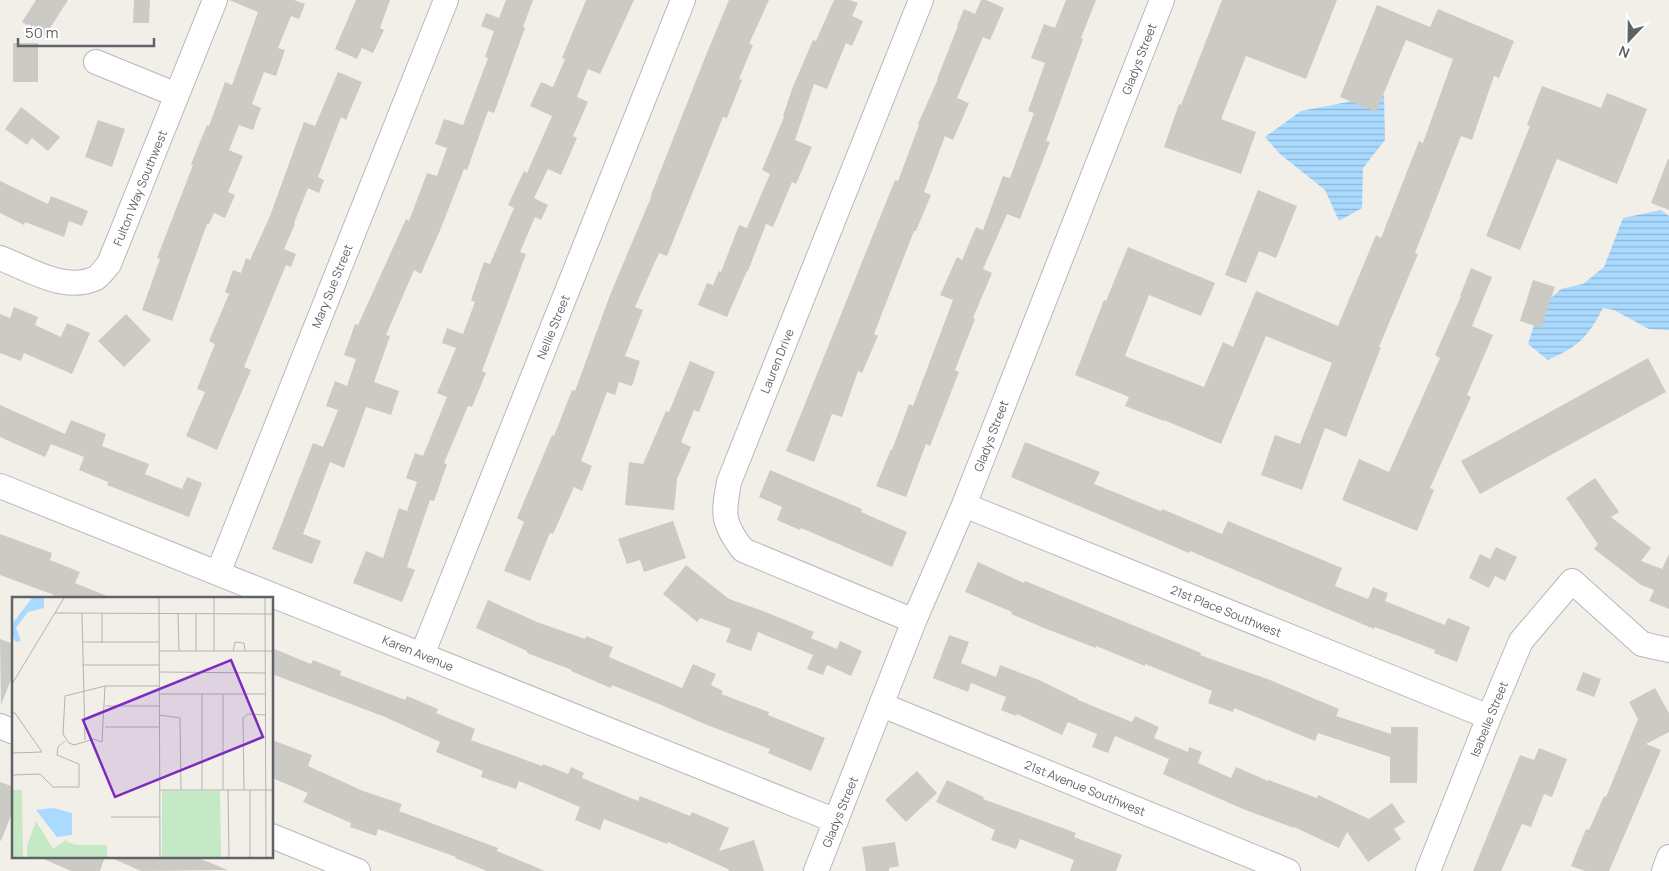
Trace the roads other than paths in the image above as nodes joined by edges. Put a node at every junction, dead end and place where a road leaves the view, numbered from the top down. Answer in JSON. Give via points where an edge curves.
{"nodes":[{"id":1,"x":215,"y":0,"type":"edge"},
{"id":2,"x":446,"y":0,"type":"edge"},
{"id":3,"x":683,"y":0,"type":"edge"},
{"id":4,"x":921,"y":0,"type":"edge"},
{"id":5,"x":1162,"y":0,"type":"edge"},
{"id":6,"x":96,"y":62,"type":"dead end"},
{"id":7,"x":177,"y":95,"type":"junction"},
{"id":8,"x":0,"y":258,"type":"edge"},
{"id":9,"x":0,"y":486,"type":"edge"},
{"id":10,"x":964,"y":505,"type":"junction"},
{"id":11,"x":218,"y":573,"type":"junction"},
{"id":12,"x":914,"y":621,"type":"junction"},
{"id":13,"x":1669,"y":650,"type":"edge"},
{"id":14,"x":422,"y":655,"type":"junction"},
{"id":15,"x":882,"y":705,"type":"junction"},
{"id":16,"x":1489,"y":717,"type":"junction"},
{"id":17,"x":0,"y":726,"type":"edge"},
{"id":18,"x":12,"y":731,"type":"edge"},
{"id":19,"x":836,"y":822,"type":"junction"},
{"id":20,"x":274,"y":837,"type":"edge"},
{"id":21,"x":1669,"y":858,"type":"edge"},
{"id":22,"x":358,"y":871,"type":"edge"},
{"id":23,"x":816,"y":871,"type":"edge"},
{"id":24,"x":1288,"y":871,"type":"edge"},
{"id":25,"x":1428,"y":871,"type":"edge"},
{"id":26,"x":1664,"y":871,"type":"edge"}],
"edges":[{"from":1,"to":7,"type":"street","name":"Fulton Way Southwest"},
{"from":2,"to":11,"type":"street","name":"Mary Sue Street"},
{"from":3,"to":14,"type":"street","name":"Nellie Street"},
{"from":4,"to":12,"type":"street","name":"Lauren Drive","via":[[729,482],[724,509],[730,533],[743,550]]},
{"from":5,"to":10,"type":"street","name":"Gladys Street"},
{"from":6,"to":7,"type":"street"},
{"from":7,"to":8,"type":"street","name":"Fulton Way Southwest","via":[[109,264],[97,278],[74,284],[51,279]]},
{"from":9,"to":11,"type":"street","name":"Karen Avenue"},
{"from":10,"to":12,"type":"street","name":"Gladys Street"},
{"from":10,"to":16,"type":"street","name":"21st Place Southwest"},
{"from":11,"to":14,"type":"street","name":"Karen Avenue"},
{"from":12,"to":15,"type":"street","name":"Gladys Street"},
{"from":13,"to":16,"type":"street","name":"Isabelle Street","via":[[1642,644],[1572,581],[1521,641]]},
{"from":14,"to":19,"type":"street","name":"Karen Avenue"},
{"from":15,"to":19,"type":"street","name":"Gladys Street"},
{"from":15,"to":24,"type":"street","name":"21st Avenue Southwest"},
{"from":16,"to":25,"type":"street","name":"Isabelle Street"},
{"from":17,"to":18,"type":"street"},
{"from":19,"to":23,"type":"street","name":"Gladys Street"},
{"from":20,"to":22,"type":"street"},
{"from":21,"to":26,"type":"street"}]}
